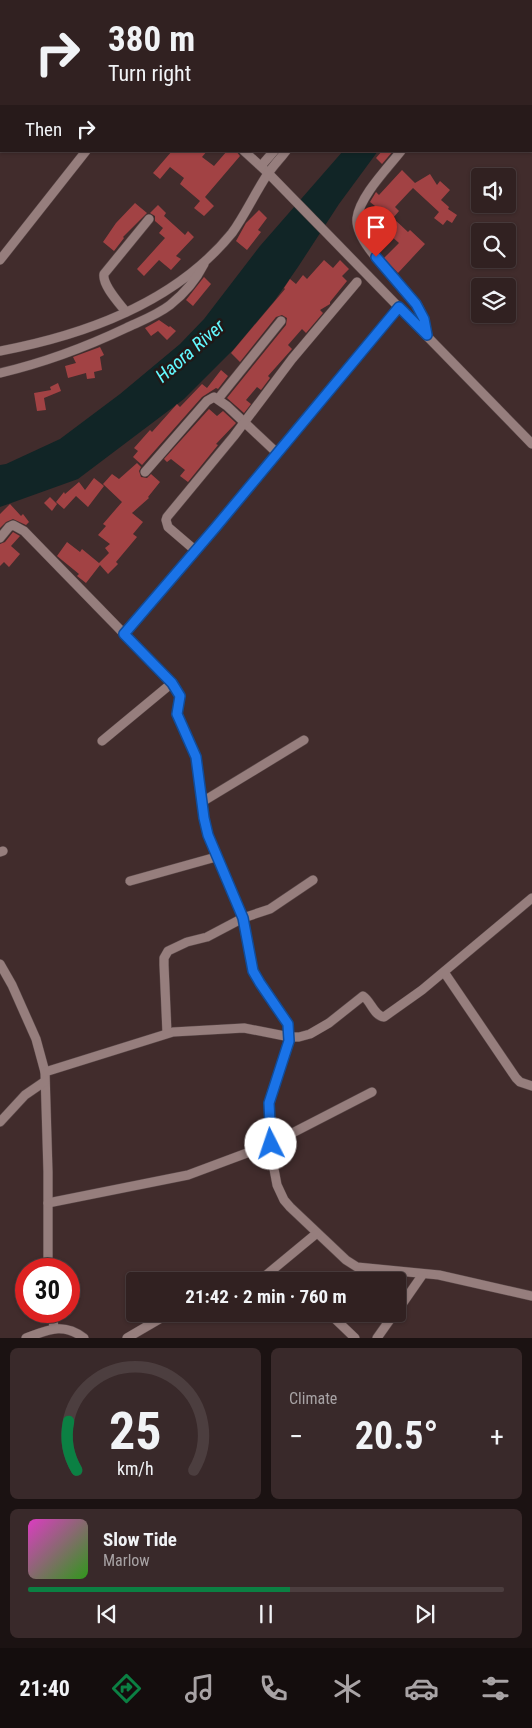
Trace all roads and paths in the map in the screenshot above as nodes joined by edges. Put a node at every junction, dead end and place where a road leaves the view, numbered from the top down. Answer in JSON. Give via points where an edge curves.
{"nodes":[{"id":1,"x":85,"y":152,"type":"edge"},
{"id":2,"x":245,"y":152,"type":"edge"},
{"id":3,"x":274,"y":152,"type":"edge"},
{"id":4,"x":285,"y":152,"type":"edge"},
{"id":5,"x":401,"y":152,"type":"edge"},
{"id":6,"x":265,"y":169,"type":"junction"},
{"id":7,"x":149,"y":219,"type":"dead end"},
{"id":8,"x":206,"y":259,"type":"junction"},
{"id":9,"x":0,"y":260,"type":"edge"},
{"id":10,"x":357,"y":282,"type":"dead end"},
{"id":11,"x":399,"y":307,"type":"junction"},
{"id":12,"x":126,"y":312,"type":"junction"},
{"id":13,"x":281,"y":321,"type":"dead end"},
{"id":14,"x":427,"y":335,"type":"junction"},
{"id":15,"x":0,"y":351,"type":"edge"},
{"id":16,"x":0,"y":373,"type":"edge"},
{"id":17,"x":218,"y":399,"type":"junction"},
{"id":18,"x":244,"y":422,"type":"junction"},
{"id":19,"x":532,"y":444,"type":"edge"},
{"id":20,"x":277,"y":454,"type":"junction"},
{"id":21,"x":145,"y":472,"type":"dead end"},
{"id":22,"x":0,"y":538,"type":"edge"},
{"id":23,"x":196,"y":551,"type":"junction"},
{"id":24,"x":124,"y":634,"type":"junction"},
{"id":25,"x":172,"y":683,"type":"junction"},
{"id":26,"x":304,"y":740,"type":"dead end"},
{"id":27,"x":102,"y":742,"type":"dead end"},
{"id":28,"x":202,"y":802,"type":"junction"},
{"id":29,"x":216,"y":857,"type":"junction"},
{"id":30,"x":313,"y":880,"type":"dead end"},
{"id":31,"x":130,"y":881,"type":"dead end"},
{"id":32,"x":532,"y":898,"type":"edge"},
{"id":33,"x":243,"y":918,"type":"junction"},
{"id":34,"x":0,"y":964,"type":"edge"},
{"id":35,"x":444,"y":972,"type":"junction"},
{"id":36,"x":167,"y":1033,"type":"junction"},
{"id":37,"x":290,"y":1038,"type":"junction"},
{"id":38,"x":45,"y":1072,"type":"junction"},
{"id":39,"x":44,"y":1082,"type":"junction"},
{"id":40,"x":532,"y":1086,"type":"edge"},
{"id":41,"x":372,"y":1092,"type":"dead end"},
{"id":42,"x":0,"y":1122,"type":"edge"},
{"id":43,"x":271,"y":1144,"type":"junction"},
{"id":44,"x":48,"y":1202,"type":"junction"},
{"id":45,"x":317,"y":1233,"type":"junction"},
{"id":46,"x":48,"y":1258,"type":"edge"},
{"id":47,"x":368,"y":1269,"type":"junction"},
{"id":48,"x":269,"y":1272,"type":"edge"},
{"id":49,"x":365,"y":1272,"type":"edge"},
{"id":50,"x":423,"y":1274,"type":"junction"},
{"id":51,"x":532,"y":1296,"type":"edge"},
{"id":52,"x":406,"y":1298,"type":"edge"},
{"id":53,"x":154,"y":1322,"type":"edge"},
{"id":54,"x":338,"y":1322,"type":"edge"},
{"id":55,"x":388,"y":1322,"type":"edge"},
{"id":56,"x":53,"y":1323,"type":"edge"},
{"id":57,"x":54,"y":1328,"type":"junction"},
{"id":58,"x":26,"y":1338,"type":"edge"},
{"id":59,"x":84,"y":1338,"type":"edge"},
{"id":60,"x":127,"y":1338,"type":"edge"},
{"id":61,"x":355,"y":1338,"type":"edge"},
{"id":62,"x":377,"y":1338,"type":"edge"}],
"edges":[{"from":1,"to":9,"type":"street"},
{"from":2,"to":6,"type":"street"},
{"from":3,"to":6,"type":"street"},
{"from":4,"to":6,"type":"street"},
{"from":5,"to":14,"type":"street","via":[[365,199],[357,219],[358,228],[376,257],[416,304],[424,319]]},
{"from":6,"to":8,"type":"street","via":[[232,232]]},
{"from":6,"to":11,"type":"street"},
{"from":7,"to":12,"type":"street","via":[[103,278]]},
{"from":8,"to":12,"type":"street","via":[[162,293]]},
{"from":8,"to":16,"type":"street","via":[[186,291],[148,318],[103,340]]},
{"from":10,"to":18,"type":"street"},
{"from":11,"to":14,"type":"street"},
{"from":11,"to":20,"type":"street"},
{"from":12,"to":15,"type":"street","via":[[58,338]]},
{"from":13,"to":17,"type":"street"},
{"from":14,"to":19,"type":"street"},
{"from":17,"to":18,"type":"street"},
{"from":17,"to":21,"type":"street","via":[[214,397],[207,401]]},
{"from":18,"to":20,"type":"street"},
{"from":18,"to":23,"type":"street","via":[[167,517],[168,527]]},
{"from":20,"to":23,"type":"street"},
{"from":22,"to":24,"type":"street","via":[[9,527],[20,528]]},
{"from":23,"to":24,"type":"street"},
{"from":24,"to":25,"type":"street"},
{"from":25,"to":27,"type":"street"},
{"from":25,"to":28,"type":"street","via":[[180,696],[177,714],[196,757]]},
{"from":26,"to":28,"type":"street"},
{"from":28,"to":29,"type":"street","via":[[206,828]]},
{"from":29,"to":31,"type":"street"},
{"from":29,"to":33,"type":"street"},
{"from":30,"to":33,"type":"street","via":[[270,909]]},
{"from":32,"to":35,"type":"street"},
{"from":33,"to":36,"type":"street","via":[[207,937],[187,942],[165,956]]},
{"from":33,"to":37,"type":"street","via":[[253,971],[286,1018]]},
{"from":34,"to":38,"type":"street","via":[[36,1039]]},
{"from":35,"to":37,"type":"street","via":[[384,1017],[378,1015],[363,996],[317,1030]]},
{"from":35,"to":40,"type":"street","via":[[516,1078]]},
{"from":36,"to":37,"type":"street","via":[[244,1028]]},
{"from":36,"to":38,"type":"street"},
{"from":37,"to":43,"type":"street","via":[[271,1095],[268,1112]]},
{"from":38,"to":39,"type":"street"},
{"from":39,"to":42,"type":"street","via":[[25,1095]]},
{"from":39,"to":44,"type":"street"},
{"from":41,"to":43,"type":"street"},
{"from":43,"to":44,"type":"street","via":[[181,1176]]},
{"from":43,"to":45,"type":"street","via":[[279,1192]]},
{"from":44,"to":46,"type":"street"},
{"from":45,"to":47,"type":"street","via":[[346,1260]]},
{"from":45,"to":48,"type":"street"},
{"from":47,"to":49,"type":"street"},
{"from":47,"to":50,"type":"street"},
{"from":50,"to":51,"type":"street"},
{"from":50,"to":52,"type":"street"},
{"from":53,"to":60,"type":"street"},
{"from":54,"to":61,"type":"street"},
{"from":55,"to":62,"type":"street"},
{"from":56,"to":57,"type":"street"},
{"from":57,"to":58,"type":"street"},
{"from":57,"to":59,"type":"street","via":[[69,1330]]}]}
